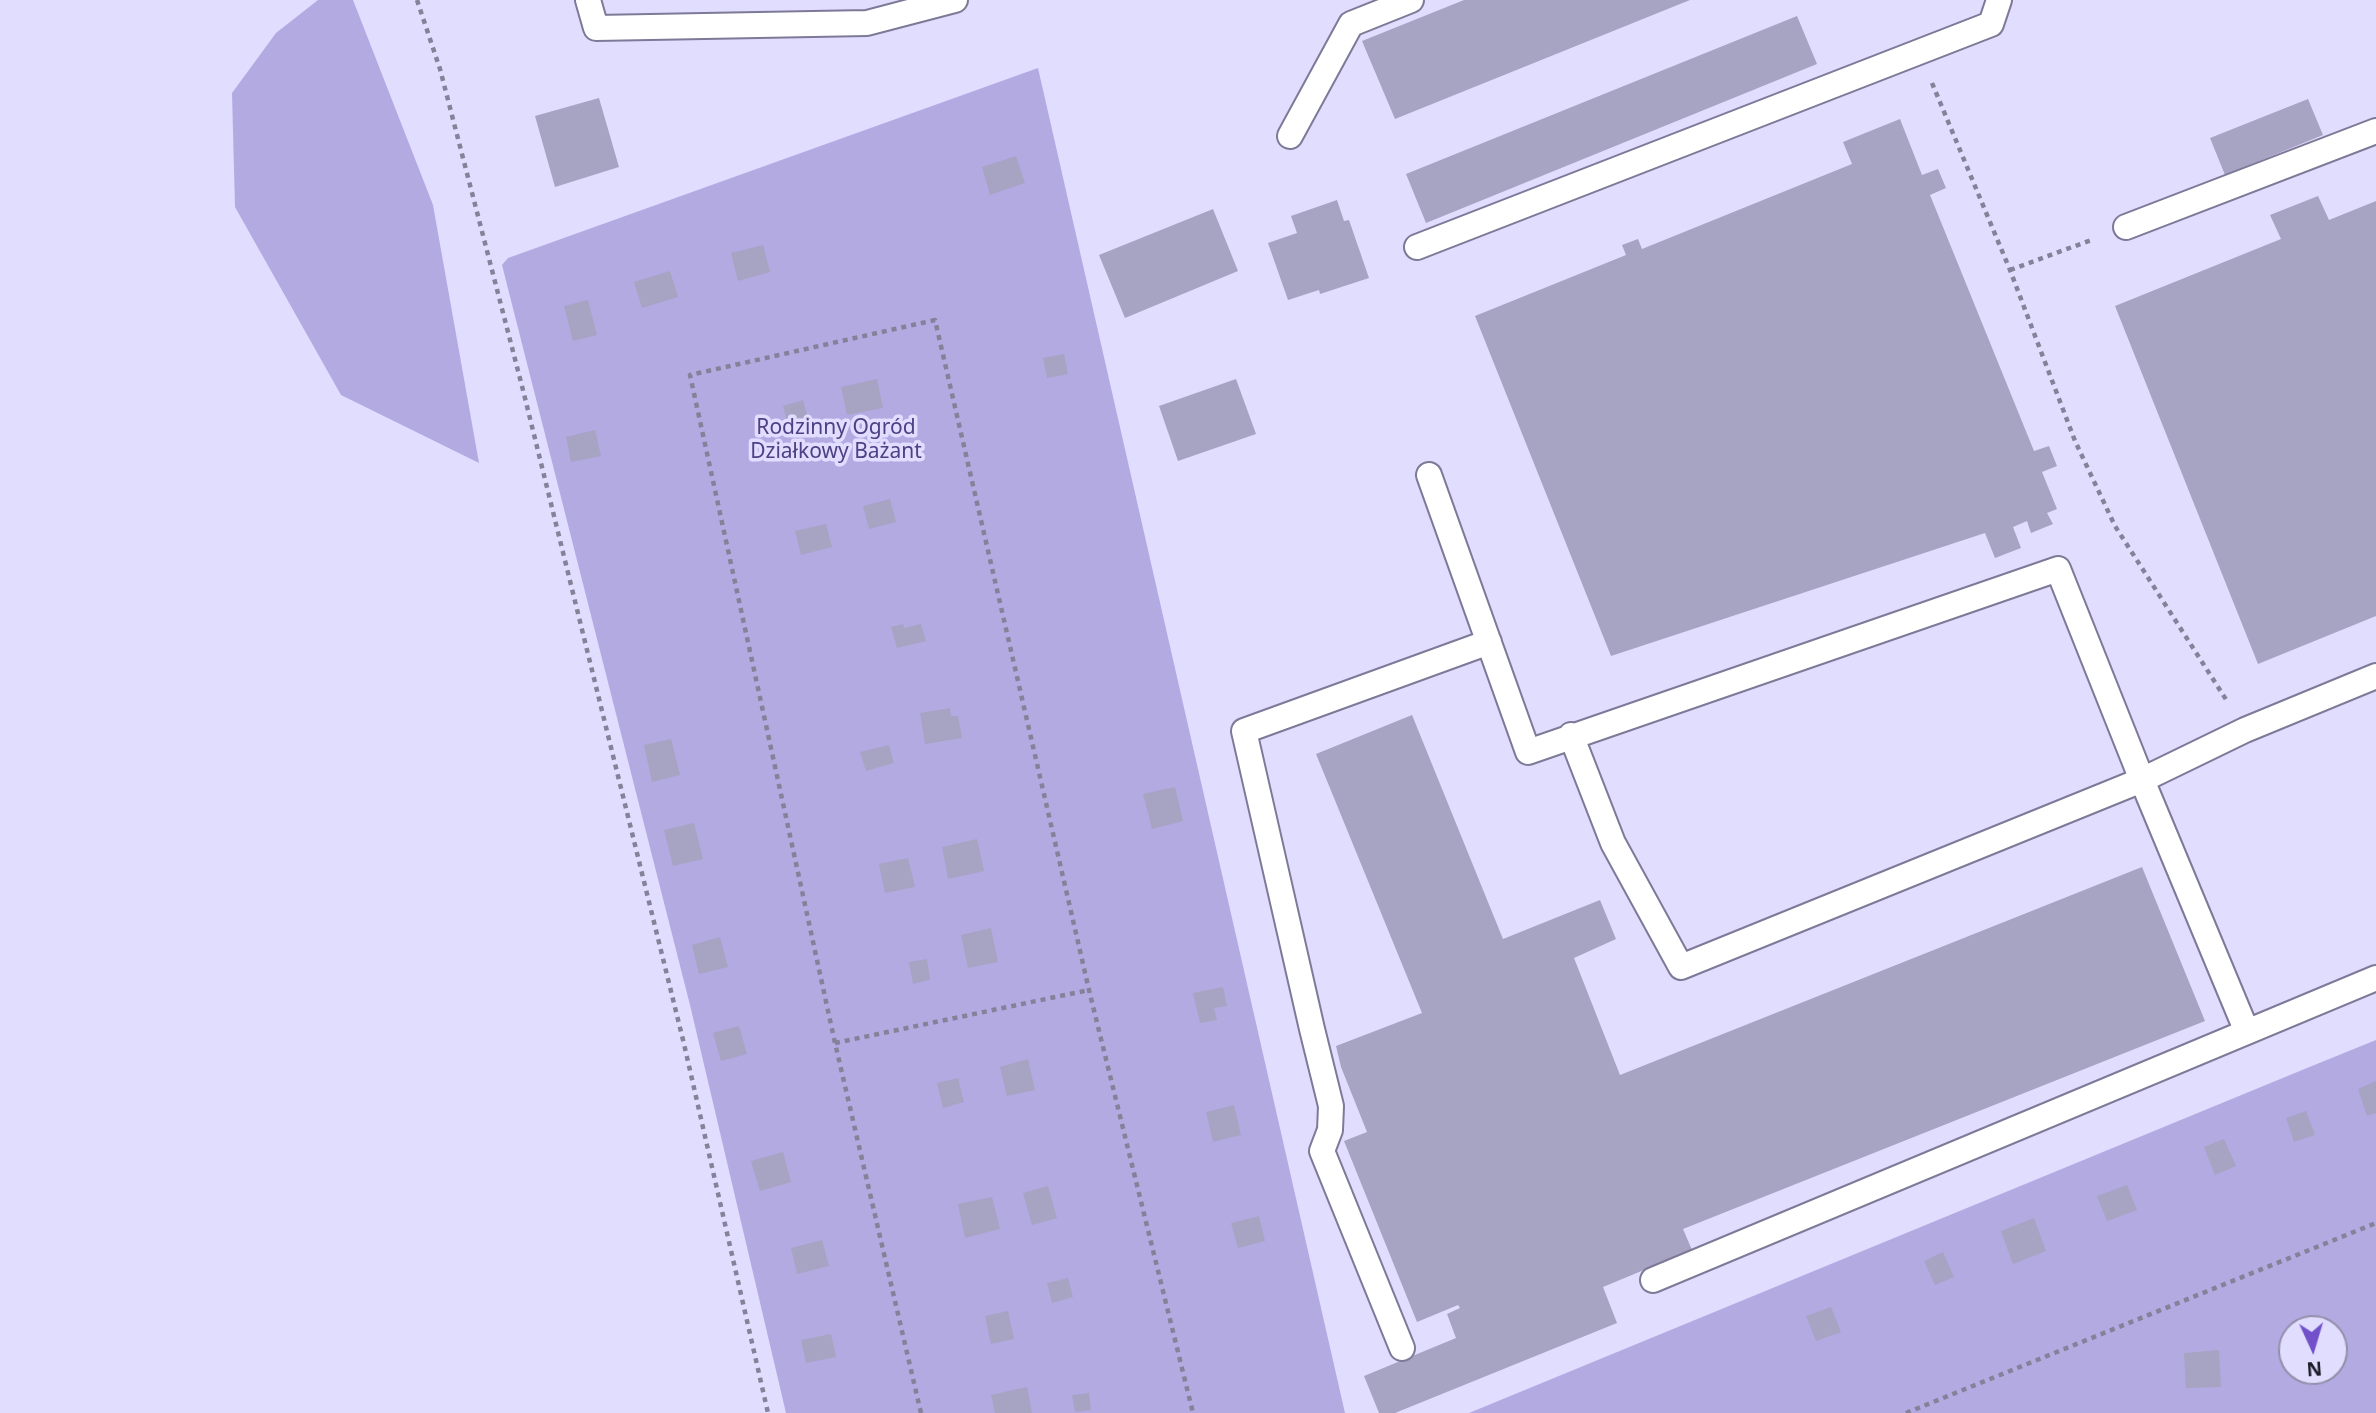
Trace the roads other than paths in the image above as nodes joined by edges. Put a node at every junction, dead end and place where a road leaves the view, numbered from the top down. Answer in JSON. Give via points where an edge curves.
{"nodes":[{"id":1,"x":588,"y":0,"type":"edge"},
{"id":2,"x":955,"y":0,"type":"edge"},
{"id":3,"x":1411,"y":0,"type":"edge"},
{"id":4,"x":1999,"y":0,"type":"edge"},
{"id":5,"x":2376,"y":131,"type":"edge"},
{"id":6,"x":1290,"y":136,"type":"dead end"},
{"id":7,"x":2126,"y":227,"type":"road end"},
{"id":8,"x":1417,"y":247,"type":"dead end"},
{"id":9,"x":1429,"y":475,"type":"dead end"},
{"id":10,"x":1489,"y":642,"type":"junction"},
{"id":11,"x":2376,"y":676,"type":"edge"},
{"id":12,"x":1571,"y":735,"type":"junction"},
{"id":13,"x":2142,"y":780,"type":"junction"},
{"id":14,"x":2376,"y":978,"type":"edge"},
{"id":15,"x":2247,"y":1032,"type":"junction"},
{"id":16,"x":1653,"y":1280,"type":"dead end"},
{"id":17,"x":1402,"y":1348,"type":"dead end"}],
"edges":[{"from":1,"to":2,"type":"lane","via":[[596,28],[867,23]]},
{"from":3,"to":6,"type":"lane","via":[[1351,24]]},
{"from":4,"to":8,"type":"lane","via":[[1991,24]]},
{"from":5,"to":7,"type":"lane"},
{"from":9,"to":10,"type":"lane"},
{"from":10,"to":12,"type":"lane","via":[[1528,752]]},
{"from":10,"to":17,"type":"lane","via":[[1244,732],[1331,1105],[1330,1130],[1322,1151]]},
{"from":11,"to":13,"type":"lane","via":[[2245,730]]},
{"from":12,"to":13,"type":"lane","via":[[2057,569]]},
{"from":12,"to":13,"type":"lane","via":[[1612,843],[1681,967]]},
{"from":13,"to":15,"type":"lane"},
{"from":14,"to":15,"type":"lane"},
{"from":15,"to":16,"type":"lane"}]}
